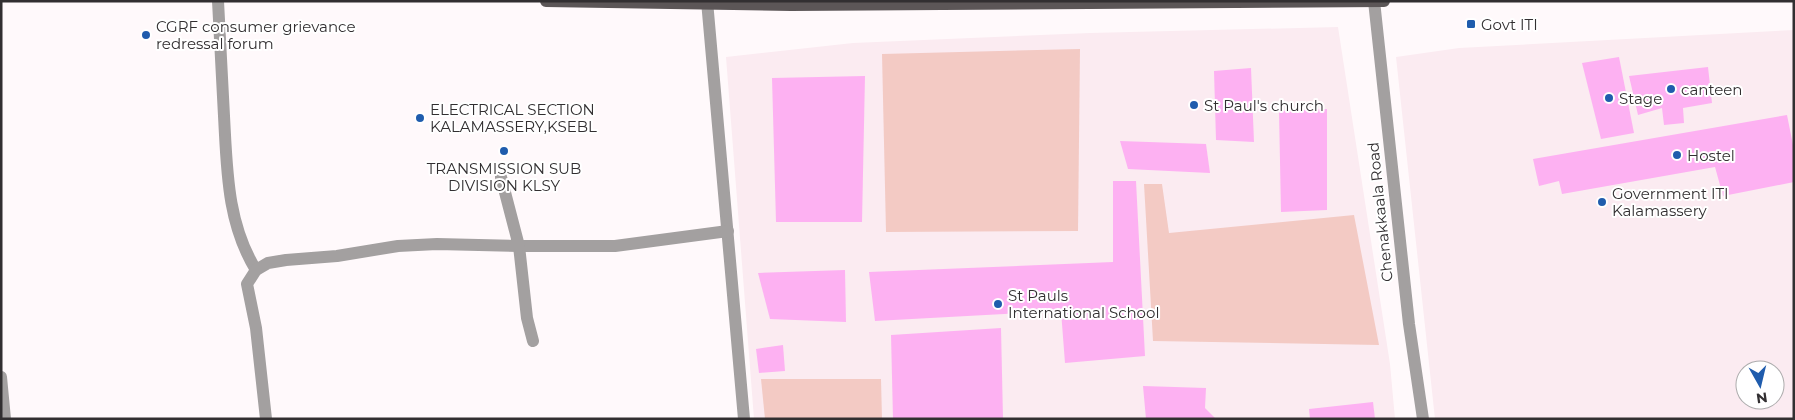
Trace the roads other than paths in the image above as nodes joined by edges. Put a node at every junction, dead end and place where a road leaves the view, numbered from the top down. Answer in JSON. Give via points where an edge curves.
{"nodes":[{"id":1,"x":218,"y":1,"type":"edge"},
{"id":2,"x":546,"y":1,"type":"edge"},
{"id":3,"x":1384,"y":1,"type":"edge"},
{"id":4,"x":707,"y":2,"type":"edge"},
{"id":5,"x":1282,"y":2,"type":"edge"},
{"id":6,"x":1374,"y":2,"type":"edge"},
{"id":7,"x":501,"y":177,"type":"dead end"},
{"id":8,"x":728,"y":230,"type":"junction"},
{"id":9,"x":519,"y":246,"type":"junction"},
{"id":10,"x":256,"y":270,"type":"junction"},
{"id":11,"x":533,"y":341,"type":"dead end"},
{"id":12,"x":1,"y":377,"type":"edge"},
{"id":13,"x":5,"y":419,"type":"edge"},
{"id":14,"x":266,"y":419,"type":"edge"},
{"id":15,"x":744,"y":419,"type":"edge"},
{"id":16,"x":1423,"y":419,"type":"edge"}],
"edges":[{"from":1,"to":10,"type":"street","via":[[227,180],[236,230]]},
{"from":2,"to":4,"type":"main road"},
{"from":3,"to":6,"type":"main road"},
{"from":4,"to":5,"type":"main road","via":[[791,5]]},
{"from":4,"to":8,"type":"street"},
{"from":5,"to":6,"type":"main road"},
{"from":6,"to":16,"type":"street","name":"Chenakkaala Road","via":[[1409,324]]},
{"from":7,"to":9,"type":"street"},
{"from":8,"to":9,"type":"street","via":[[615,246]]},
{"from":8,"to":15,"type":"street"},
{"from":9,"to":10,"type":"street","via":[[398,246],[268,263]]},
{"from":9,"to":11,"type":"street"},
{"from":10,"to":14,"type":"street","via":[[247,284],[256,328]]},
{"from":12,"to":13,"type":"street"}]}
